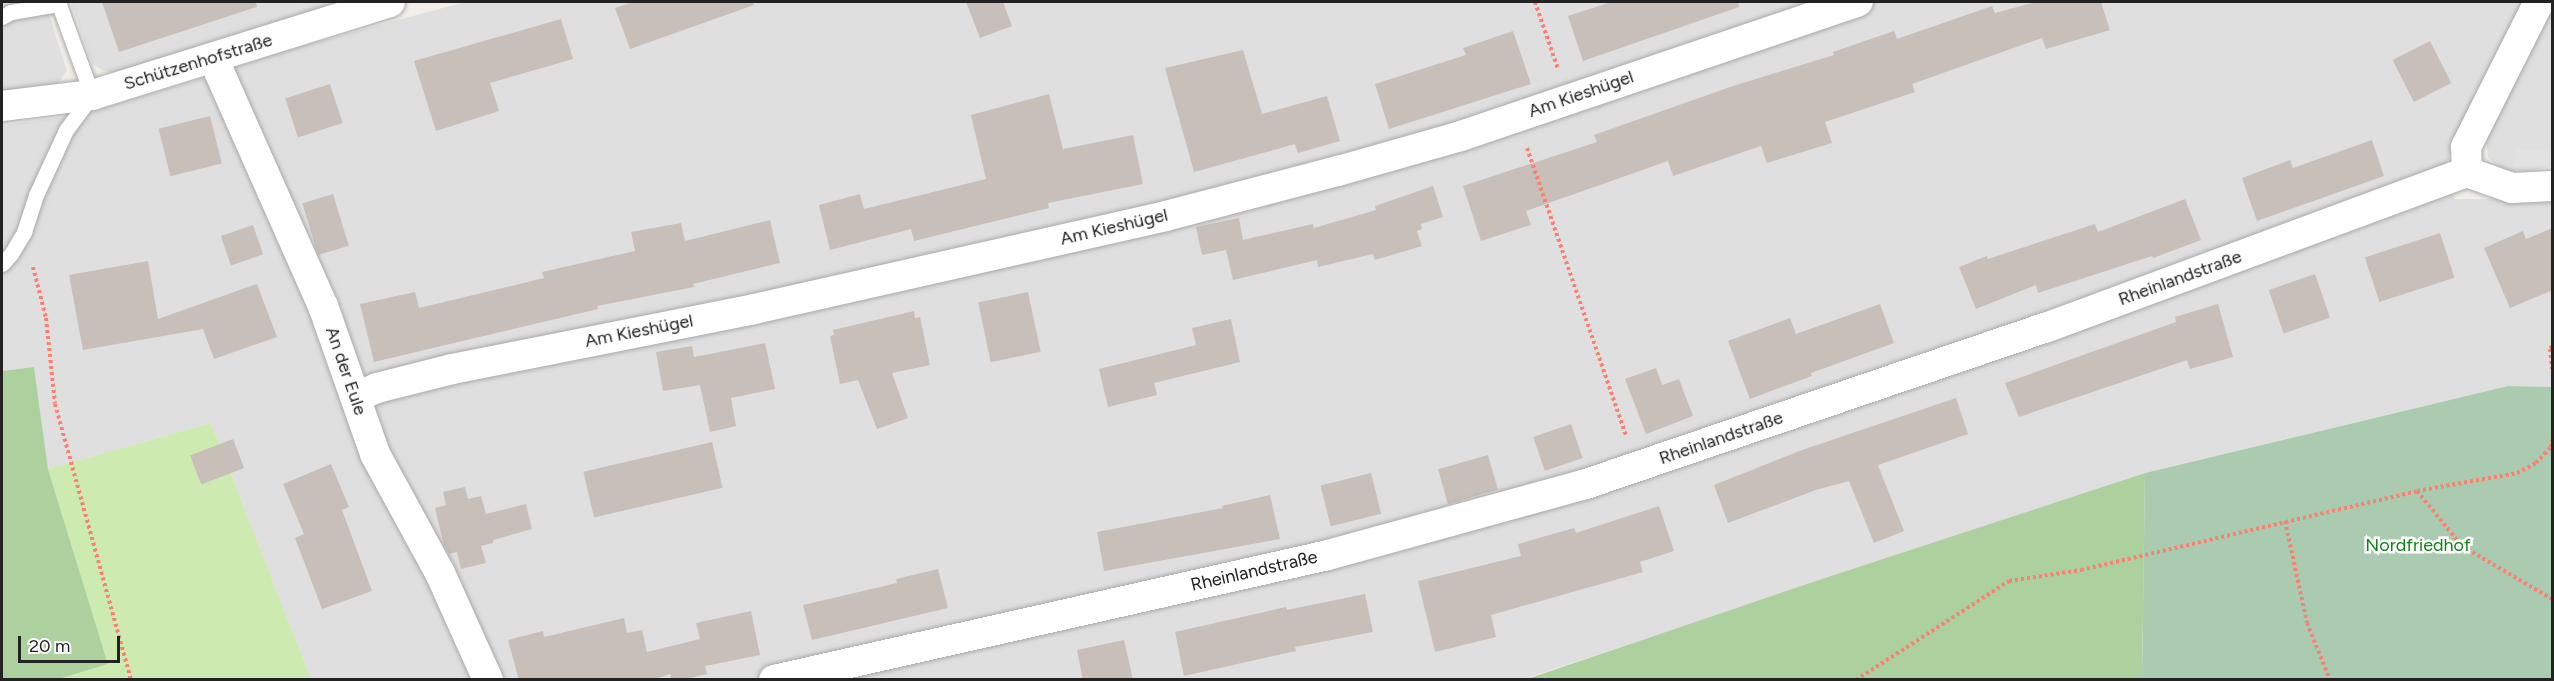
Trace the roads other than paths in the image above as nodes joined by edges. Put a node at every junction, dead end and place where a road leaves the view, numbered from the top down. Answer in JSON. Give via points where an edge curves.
{"nodes":[{"id":1,"x":390,"y":2,"type":"edge"},
{"id":2,"x":1858,"y":2,"type":"edge"},
{"id":3,"x":2539,"y":2,"type":"edge"},
{"id":4,"x":59,"y":3,"type":"edge"},
{"id":5,"x":2,"y":17,"type":"edge"},
{"id":6,"x":213,"y":58,"type":"junction"},
{"id":7,"x":92,"y":95,"type":"junction"},
{"id":8,"x":2,"y":106,"type":"edge"},
{"id":9,"x":2467,"y":172,"type":"junction"},
{"id":10,"x":2553,"y":186,"type":"edge"},
{"id":11,"x":2,"y":264,"type":"edge"},
{"id":12,"x":356,"y":397,"type":"junction"},
{"id":13,"x":488,"y":680,"type":"edge"},
{"id":14,"x":774,"y":680,"type":"edge"}],
"edges":[{"from":1,"to":6,"type":"street","name":"Schützenhofstraße"},
{"from":2,"to":12,"type":"street","name":"Am Kieshügel","via":[[1461,136],[1166,216],[754,309],[452,369]]},
{"from":3,"to":9,"type":"street","via":[[2466,147]]},
{"from":4,"to":5,"type":"lane"},
{"from":4,"to":7,"type":"lane"},
{"from":6,"to":7,"type":"street","name":"Schützenhofstraße"},
{"from":6,"to":12,"type":"street","name":"An der Eule","via":[[323,306]]},
{"from":7,"to":8,"type":"street","name":"Schützenhofstraße"},
{"from":7,"to":11,"type":"lane","via":[[66,130],[24,232]]},
{"from":9,"to":10,"type":"street","via":[[2512,188]]},
{"from":9,"to":14,"type":"street","name":"Rheinlandstraße","via":[[2044,328],[1586,484],[1329,555]]},
{"from":12,"to":13,"type":"street","name":"An der Eule","via":[[375,454],[441,573]]}]}
